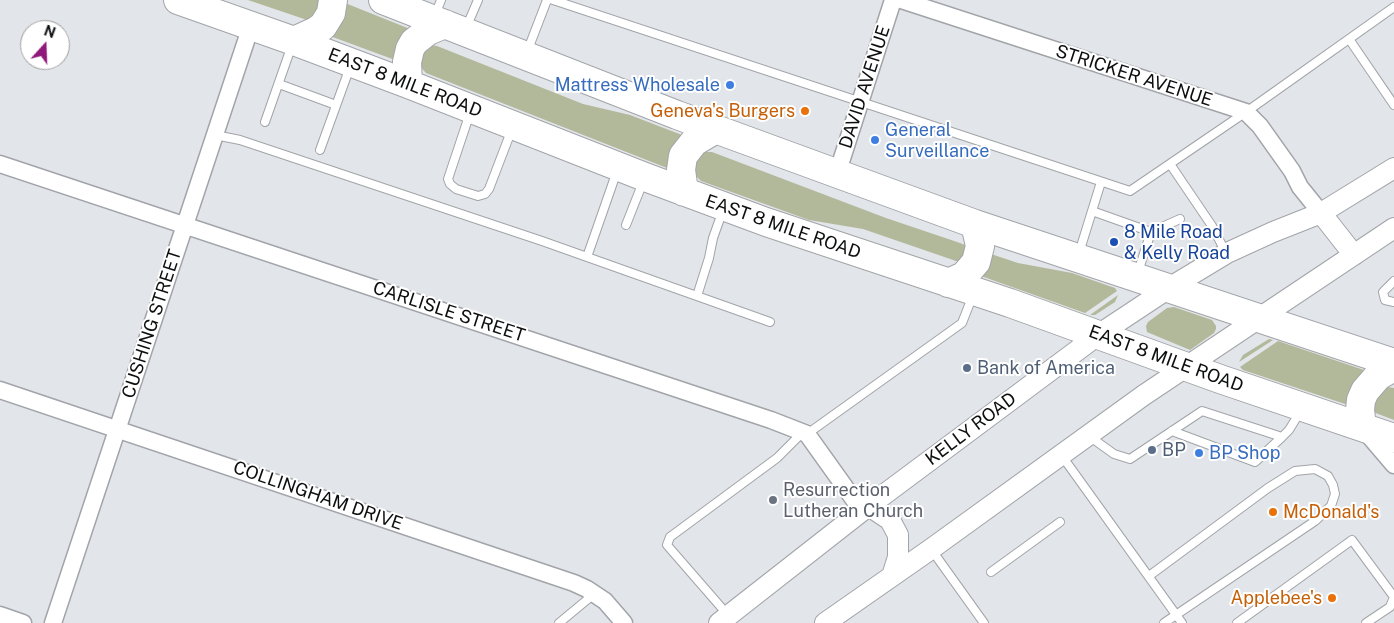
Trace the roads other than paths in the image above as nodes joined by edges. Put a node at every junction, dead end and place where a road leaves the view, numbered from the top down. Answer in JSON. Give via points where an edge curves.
{"nodes":[{"id":1,"x":178,"y":0,"type":"edge"},
{"id":2,"x":333,"y":0,"type":"edge"},
{"id":3,"x":383,"y":0,"type":"edge"},
{"id":4,"x":478,"y":0,"type":"edge"},
{"id":5,"x":547,"y":0,"type":"edge"},
{"id":6,"x":553,"y":0,"type":"edge"},
{"id":7,"x":893,"y":0,"type":"edge"},
{"id":8,"x":901,"y":0,"type":"edge"},
{"id":9,"x":1394,"y":7,"type":"edge"},
{"id":10,"x":446,"y":19,"type":"edge"},
{"id":11,"x":251,"y":26,"type":"junction"},
{"id":12,"x":1348,"y":39,"type":"junction"},
{"id":13,"x":294,"y":41,"type":"junction"},
{"id":14,"x":525,"y":56,"type":"junction"},
{"id":15,"x":352,"y":63,"type":"junction"},
{"id":16,"x":279,"y":84,"type":"junction"},
{"id":17,"x":408,"y":84,"type":"junction"},
{"id":18,"x":860,"y":103,"type":"junction"},
{"id":19,"x":336,"y":105,"type":"junction"},
{"id":20,"x":1394,"y":105,"type":"edge"},
{"id":21,"x":472,"y":109,"type":"junction"},
{"id":22,"x":1246,"y":112,"type":"junction"},
{"id":23,"x":266,"y":122,"type":"dead end"},
{"id":24,"x":514,"y":125,"type":"junction"},
{"id":25,"x":716,"y":130,"type":"junction"},
{"id":26,"x":214,"y":135,"type":"junction"},
{"id":27,"x":320,"y":150,"type":"dead end"},
{"id":28,"x":0,"y":164,"type":"edge"},
{"id":29,"x":1170,"y":164,"type":"junction"},
{"id":30,"x":618,"y":167,"type":"junction"},
{"id":31,"x":1394,"y":168,"type":"edge"},
{"id":32,"x":836,"y":174,"type":"junction"},
{"id":33,"x":645,"y":178,"type":"junction"},
{"id":34,"x":1101,"y":182,"type":"junction"},
{"id":35,"x":684,"y":192,"type":"junction"},
{"id":36,"x":724,"y":207,"type":"junction"},
{"id":37,"x":1092,"y":211,"type":"junction"},
{"id":38,"x":1321,"y":214,"type":"junction"},
{"id":39,"x":1180,"y":219,"type":"dead end"},
{"id":40,"x":185,"y":224,"type":"junction"},
{"id":41,"x":975,"y":224,"type":"junction"},
{"id":42,"x":626,"y":225,"type":"dead end"},
{"id":43,"x":1394,"y":228,"type":"edge"},
{"id":44,"x":1151,"y":232,"type":"junction"},
{"id":45,"x":1227,"y":253,"type":"junction"},
{"id":46,"x":1354,"y":255,"type":"junction"},
{"id":47,"x":587,"y":257,"type":"junction"},
{"id":48,"x":1078,"y":257,"type":"junction"},
{"id":49,"x":1136,"y":276,"type":"junction"},
{"id":50,"x":948,"y":282,"type":"junction"},
{"id":51,"x":1394,"y":282,"type":"edge"},
{"id":52,"x":1169,"y":288,"type":"junction"},
{"id":53,"x":975,"y":292,"type":"junction"},
{"id":54,"x":697,"y":296,"type":"junction"},
{"id":55,"x":1394,"y":302,"type":"edge"},
{"id":56,"x":1258,"y":318,"type":"junction"},
{"id":57,"x":770,"y":322,"type":"dead end"},
{"id":58,"x":1098,"y":335,"type":"junction"},
{"id":59,"x":1394,"y":363,"type":"edge"},
{"id":60,"x":1187,"y":367,"type":"junction"},
{"id":61,"x":1394,"y":367,"type":"edge"},
{"id":62,"x":0,"y":390,"type":"edge"},
{"id":63,"x":1303,"y":407,"type":"junction"},
{"id":64,"x":1217,"y":416,"type":"junction"},
{"id":65,"x":1232,"y":421,"type":"junction"},
{"id":66,"x":1212,"y":424,"type":"dead end"},
{"id":67,"x":1249,"y":426,"type":"junction"},
{"id":68,"x":1362,"y":427,"type":"junction"},
{"id":69,"x":118,"y":429,"type":"junction"},
{"id":70,"x":1229,"y":429,"type":"dead end"},
{"id":71,"x":1172,"y":431,"type":"junction"},
{"id":72,"x":805,"y":433,"type":"junction"},
{"id":73,"x":1088,"y":435,"type":"junction"},
{"id":74,"x":1245,"y":435,"type":"dead end"},
{"id":75,"x":1282,"y":436,"type":"junction"},
{"id":76,"x":1394,"y":438,"type":"edge"},
{"id":77,"x":1061,"y":454,"type":"junction"},
{"id":78,"x":1394,"y":465,"type":"edge"},
{"id":79,"x":865,"y":508,"type":"junction"},
{"id":80,"x":1060,"y":522,"type":"dead end"},
{"id":81,"x":931,"y":549,"type":"junction"},
{"id":82,"x":991,"y":572,"type":"dead end"},
{"id":83,"x":892,"y":576,"type":"junction"},
{"id":84,"x":1149,"y":576,"type":"junction"},
{"id":85,"x":594,"y":594,"type":"junction"},
{"id":86,"x":1176,"y":614,"type":"junction"},
{"id":87,"x":0,"y":615,"type":"edge"},
{"id":88,"x":724,"y":620,"type":"edge"},
{"id":89,"x":23,"y":623,"type":"edge"},
{"id":90,"x":53,"y":623,"type":"edge"},
{"id":91,"x":559,"y":623,"type":"edge"},
{"id":92,"x":624,"y":623,"type":"edge"},
{"id":93,"x":825,"y":623,"type":"edge"},
{"id":94,"x":984,"y":623,"type":"edge"},
{"id":95,"x":1164,"y":623,"type":"edge"},
{"id":96,"x":1182,"y":623,"type":"edge"},
{"id":97,"x":1236,"y":623,"type":"edge"},
{"id":98,"x":1366,"y":623,"type":"edge"}],
"edges":[{"from":1,"to":11,"type":"highway","name":"EAST 8 MILE ROAD"},
{"from":2,"to":13,"type":"highway","via":[[331,13],[323,26]]},
{"from":3,"to":10,"type":"highway"},
{"from":4,"to":10,"type":"lane"},
{"from":5,"to":14,"type":"lane"},
{"from":6,"to":18,"type":"lane"},
{"from":7,"to":18,"type":"street","name":"DAVID AVENUE"},
{"from":8,"to":22,"type":"street","name":"STRICKER AVENUE"},
{"from":9,"to":12,"type":"lane"},
{"from":10,"to":14,"type":"highway"},
{"from":10,"to":17,"type":"highway","via":[[414,42],[407,62]]},
{"from":11,"to":13,"type":"highway","name":"EAST 8 MILE ROAD"},
{"from":11,"to":26,"type":"street","name":"CUSHING STREET"},
{"from":12,"to":20,"type":"lane"},
{"from":12,"to":22,"type":"lane"},
{"from":13,"to":15,"type":"highway","name":"EAST 8 MILE ROAD"},
{"from":13,"to":16,"type":"lane"},
{"from":14,"to":25,"type":"highway"},
{"from":15,"to":17,"type":"highway","name":"EAST 8 MILE ROAD"},
{"from":15,"to":19,"type":"lane"},
{"from":16,"to":19,"type":"lane"},
{"from":16,"to":23,"type":"lane"},
{"from":17,"to":21,"type":"highway","name":"EAST 8 MILE ROAD"},
{"from":18,"to":32,"type":"street","name":"DAVID AVENUE"},
{"from":18,"to":34,"type":"lane"},
{"from":19,"to":27,"type":"lane"},
{"from":21,"to":24,"type":"highway","name":"EAST 8 MILE ROAD"},
{"from":21,"to":24,"type":"lane","via":[[448,179],[456,189],[478,196],[485,194]]},
{"from":22,"to":29,"type":"lane"},
{"from":22,"to":38,"type":"street","name":"STRICKER AVENUE","via":[[1260,126]]},
{"from":24,"to":30,"type":"highway","name":"EAST 8 MILE ROAD"},
{"from":25,"to":32,"type":"highway"},
{"from":25,"to":35,"type":"highway","via":[[694,142],[683,156]]},
{"from":26,"to":40,"type":"street","name":"CUSHING STREET"},
{"from":26,"to":47,"type":"lane","via":[[240,140]]},
{"from":28,"to":40,"type":"street","name":"CARLISLE STREET"},
{"from":29,"to":34,"type":"lane","via":[[1130,191]]},
{"from":29,"to":45,"type":"lane"},
{"from":30,"to":33,"type":"highway","name":"EAST 8 MILE ROAD"},
{"from":30,"to":47,"type":"lane"},
{"from":31,"to":38,"type":"street","name":"KELLY ROAD"},
{"from":32,"to":41,"type":"highway"},
{"from":33,"to":35,"type":"highway","name":"EAST 8 MILE ROAD"},
{"from":33,"to":42,"type":"lane"},
{"from":34,"to":37,"type":"lane"},
{"from":35,"to":36,"type":"highway","name":"EAST 8 MILE ROAD"},
{"from":36,"to":50,"type":"highway","name":"EAST 8 MILE ROAD"},
{"from":36,"to":54,"type":"lane"},
{"from":37,"to":44,"type":"lane"},
{"from":37,"to":48,"type":"lane"},
{"from":38,"to":45,"type":"street","name":"KELLY ROAD"},
{"from":38,"to":46,"type":"street"},
{"from":39,"to":44,"type":"lane"},
{"from":40,"to":69,"type":"street","name":"CUSHING STREET"},
{"from":40,"to":72,"type":"street","name":"CARLISLE STREET"},
{"from":41,"to":48,"type":"highway"},
{"from":41,"to":50,"type":"highway","via":[[980,246],[976,262],[964,276]]},
{"from":43,"to":46,"type":"street"},
{"from":44,"to":49,"type":"lane"},
{"from":45,"to":52,"type":"street","name":"KELLY ROAD"},
{"from":46,"to":56,"type":"street"},
{"from":47,"to":54,"type":"lane"},
{"from":48,"to":49,"type":"highway"},
{"from":49,"to":52,"type":"highway"},
{"from":50,"to":53,"type":"highway","name":"EAST 8 MILE ROAD"},
{"from":51,"to":55,"type":"lane","via":[[1383,292],[1386,300]]},
{"from":52,"to":56,"type":"highway"},
{"from":52,"to":58,"type":"street","name":"KELLY ROAD"},
{"from":53,"to":58,"type":"highway","name":"EAST 8 MILE ROAD"},
{"from":53,"to":72,"type":"lane","via":[[962,323]]},
{"from":54,"to":57,"type":"lane"},
{"from":56,"to":59,"type":"highway"},
{"from":56,"to":60,"type":"street"},
{"from":58,"to":60,"type":"highway","name":"EAST 8 MILE ROAD"},
{"from":58,"to":79,"type":"street","name":"KELLY ROAD"},
{"from":60,"to":63,"type":"highway","name":"EAST 8 MILE ROAD"},
{"from":60,"to":73,"type":"street"},
{"from":61,"to":68,"type":"highway","via":[[1378,376],[1365,391],[1360,410]]},
{"from":62,"to":69,"type":"street","name":"COLLINGHAM DRIVE"},
{"from":63,"to":68,"type":"highway","name":"EAST 8 MILE ROAD"},
{"from":63,"to":75,"type":"lane"},
{"from":64,"to":65,"type":"lane"},
{"from":64,"to":66,"type":"lane"},
{"from":64,"to":71,"type":"lane","via":[[1202,411]]},
{"from":65,"to":67,"type":"lane"},
{"from":65,"to":70,"type":"lane"},
{"from":67,"to":74,"type":"lane"},
{"from":67,"to":75,"type":"lane"},
{"from":68,"to":76,"type":"highway","name":"EAST 8 MILE ROAD"},
{"from":68,"to":78,"type":"street"},
{"from":69,"to":85,"type":"street","name":"COLLINGHAM DRIVE","via":[[564,580]]},
{"from":69,"to":90,"type":"street","name":"CUSHING STREET"},
{"from":71,"to":73,"type":"lane","via":[[1130,459],[1114,454]]},
{"from":71,"to":75,"type":"lane","via":[[1255,462]]},
{"from":72,"to":79,"type":"street"},
{"from":72,"to":88,"type":"lane","via":[[777,458],[670,537],[667,545]]},
{"from":73,"to":77,"type":"street"},
{"from":77,"to":81,"type":"street"},
{"from":77,"to":84,"type":"lane"},
{"from":79,"to":83,"type":"street","via":[[890,520],[898,536],[898,557]]},
{"from":79,"to":88,"type":"street","name":"KELLY ROAD"},
{"from":80,"to":82,"type":"lane"},
{"from":81,"to":83,"type":"street"},
{"from":81,"to":94,"type":"lane"},
{"from":83,"to":93,"type":"street"},
{"from":84,"to":86,"type":"lane"},
{"from":84,"to":86,"type":"lane","via":[[1295,471],[1315,469],[1328,476],[1335,494],[1331,506],[1315,521]]},
{"from":85,"to":91,"type":"lane"},
{"from":85,"to":92,"type":"street","name":"COLLINGHAM DRIVE","via":[[605,601]]},
{"from":86,"to":95,"type":"lane"},
{"from":86,"to":96,"type":"lane"},
{"from":87,"to":89,"type":"street"},
{"from":97,"to":98,"type":"lane","via":[[1352,540],[1394,597],[1390,607]]}]}
